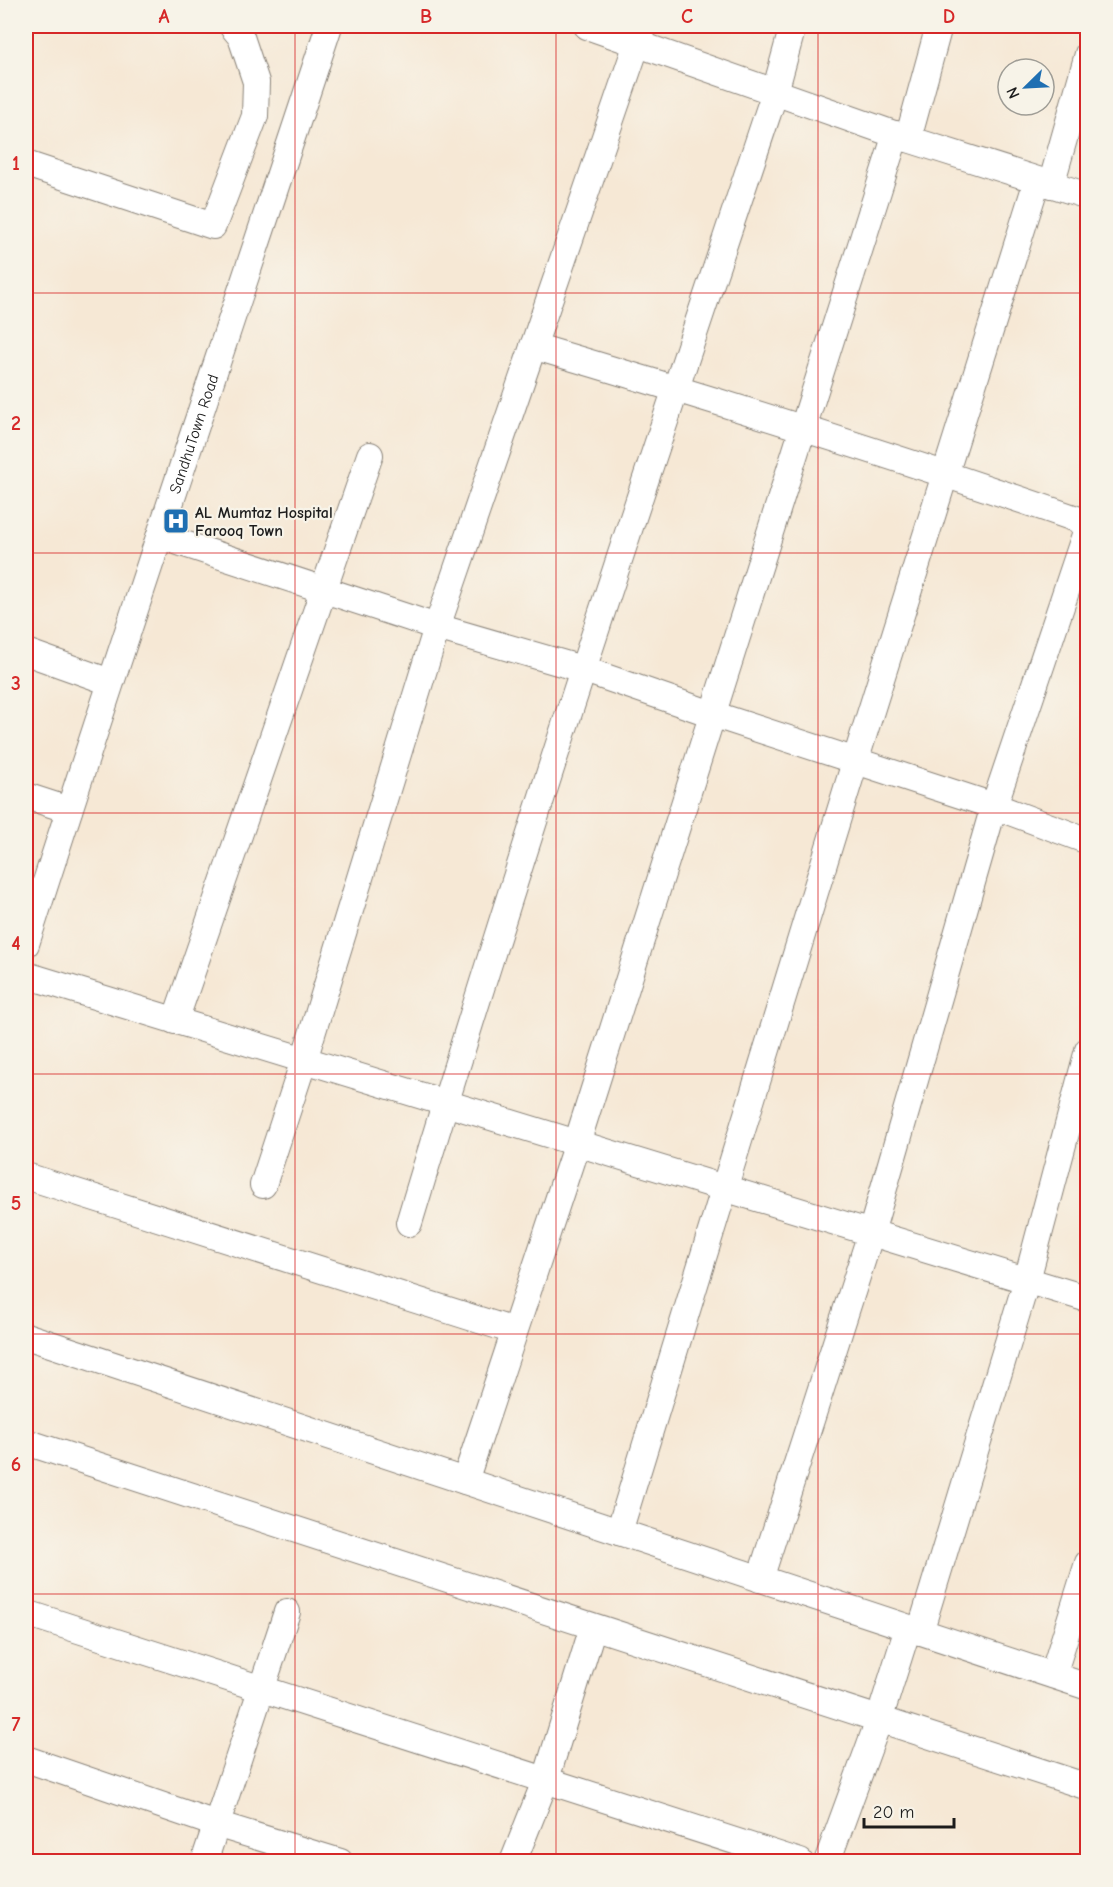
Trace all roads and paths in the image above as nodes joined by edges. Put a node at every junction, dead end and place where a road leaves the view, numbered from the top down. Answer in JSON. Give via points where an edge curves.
{"nodes":[{"id":1,"x":232,"y":26,"type":"edge"},
{"id":2,"x":329,"y":26,"type":"edge"},
{"id":3,"x":587,"y":26,"type":"edge"},
{"id":4,"x":793,"y":26,"type":"edge"},
{"id":5,"x":939,"y":26,"type":"edge"},
{"id":6,"x":640,"y":34,"type":"edge"},
{"id":7,"x":1088,"y":54,"type":"edge"},
{"id":8,"x":775,"y":92,"type":"junction"},
{"id":9,"x":902,"y":136,"type":"junction"},
{"id":10,"x":26,"y":164,"type":"edge"},
{"id":11,"x":1044,"y":183,"type":"junction"},
{"id":12,"x":1088,"y":196,"type":"edge"},
{"id":13,"x":533,"y":346,"type":"junction"},
{"id":14,"x":676,"y":388,"type":"junction"},
{"id":15,"x":802,"y":429,"type":"junction"},
{"id":16,"x":370,"y":455,"type":"dead end"},
{"id":17,"x":946,"y":473,"type":"junction"},
{"id":18,"x":1088,"y":524,"type":"edge"},
{"id":19,"x":160,"y":536,"type":"junction"},
{"id":20,"x":324,"y":590,"type":"junction"},
{"id":21,"x":437,"y":627,"type":"junction"},
{"id":22,"x":26,"y":652,"type":"edge"},
{"id":23,"x":582,"y":669,"type":"junction"},
{"id":24,"x":110,"y":682,"type":"junction"},
{"id":25,"x":712,"y":714,"type":"junction"},
{"id":26,"x":855,"y":762,"type":"junction"},
{"id":27,"x":26,"y":796,"type":"edge"},
{"id":28,"x":994,"y":806,"type":"junction"},
{"id":29,"x":69,"y":810,"type":"junction"},
{"id":30,"x":1088,"y":841,"type":"edge"},
{"id":31,"x":26,"y":944,"type":"edge"},
{"id":32,"x":26,"y":975,"type":"edge"},
{"id":33,"x":175,"y":1021,"type":"junction"},
{"id":34,"x":1088,"y":1050,"type":"edge"},
{"id":35,"x":304,"y":1060,"type":"junction"},
{"id":36,"x":445,"y":1103,"type":"junction"},
{"id":37,"x":576,"y":1143,"type":"junction"},
{"id":38,"x":26,"y":1176,"type":"edge"},
{"id":39,"x":263,"y":1185,"type":"dead end"},
{"id":40,"x":724,"y":1188,"type":"junction"},
{"id":41,"x":410,"y":1223,"type":"dead end"},
{"id":42,"x":871,"y":1233,"type":"junction"},
{"id":43,"x":1027,"y":1280,"type":"junction"},
{"id":44,"x":1088,"y":1299,"type":"edge"},
{"id":45,"x":514,"y":1331,"type":"junction"},
{"id":46,"x":26,"y":1336,"type":"edge"},
{"id":47,"x":26,"y":1442,"type":"edge"},
{"id":48,"x":465,"y":1481,"type":"junction"},
{"id":49,"x":619,"y":1532,"type":"junction"},
{"id":50,"x":1088,"y":1563,"type":"edge"},
{"id":51,"x":760,"y":1579,"type":"junction"},
{"id":52,"x":287,"y":1612,"type":"dead end"},
{"id":53,"x":26,"y":1614,"type":"edge"},
{"id":54,"x":593,"y":1627,"type":"junction"},
{"id":55,"x":914,"y":1630,"type":"junction"},
{"id":56,"x":1053,"y":1675,"type":"junction"},
{"id":57,"x":1088,"y":1687,"type":"edge"},
{"id":58,"x":262,"y":1688,"type":"junction"},
{"id":59,"x":879,"y":1720,"type":"junction"},
{"id":60,"x":26,"y":1759,"type":"edge"},
{"id":61,"x":546,"y":1779,"type":"junction"},
{"id":62,"x":1088,"y":1787,"type":"edge"},
{"id":63,"x":216,"y":1824,"type":"junction"},
{"id":64,"x":204,"y":1862,"type":"edge"},
{"id":65,"x":340,"y":1862,"type":"edge"},
{"id":66,"x":513,"y":1862,"type":"edge"},
{"id":67,"x":800,"y":1862,"type":"edge"},
{"id":68,"x":827,"y":1862,"type":"edge"}],
"edges":[{"from":1,"to":10,"type":"street","via":[[241,37],[256,82],[255,116],[213,226]]},
{"from":2,"to":19,"type":"street","name":"SandhuTown Road"},
{"from":3,"to":6,"type":"street"},
{"from":4,"to":8,"type":"street"},
{"from":5,"to":9,"type":"street"},
{"from":6,"to":8,"type":"street"},
{"from":6,"to":13,"type":"street"},
{"from":7,"to":11,"type":"street"},
{"from":8,"to":9,"type":"street"},
{"from":8,"to":14,"type":"street"},
{"from":9,"to":11,"type":"street"},
{"from":9,"to":15,"type":"street"},
{"from":11,"to":12,"type":"street"},
{"from":11,"to":17,"type":"street"},
{"from":13,"to":14,"type":"street"},
{"from":13,"to":21,"type":"street"},
{"from":14,"to":15,"type":"street"},
{"from":14,"to":23,"type":"street"},
{"from":15,"to":17,"type":"street"},
{"from":15,"to":25,"type":"street"},
{"from":16,"to":20,"type":"street"},
{"from":17,"to":18,"type":"street"},
{"from":17,"to":26,"type":"street"},
{"from":18,"to":28,"type":"street"},
{"from":19,"to":20,"type":"street"},
{"from":19,"to":24,"type":"street","name":"SandhuTown Road"},
{"from":20,"to":21,"type":"street"},
{"from":20,"to":33,"type":"street"},
{"from":21,"to":23,"type":"street"},
{"from":21,"to":35,"type":"street"},
{"from":22,"to":24,"type":"street"},
{"from":23,"to":25,"type":"street"},
{"from":23,"to":36,"type":"street"},
{"from":24,"to":29,"type":"street","name":"SandhuTown Road"},
{"from":25,"to":26,"type":"street"},
{"from":25,"to":37,"type":"street"},
{"from":26,"to":28,"type":"street"},
{"from":26,"to":40,"type":"street"},
{"from":27,"to":29,"type":"street"},
{"from":28,"to":30,"type":"street"},
{"from":28,"to":42,"type":"street"},
{"from":29,"to":31,"type":"street","name":"SandhuTown Road"},
{"from":32,"to":33,"type":"street"},
{"from":33,"to":35,"type":"street"},
{"from":34,"to":43,"type":"street"},
{"from":35,"to":36,"type":"street"},
{"from":35,"to":39,"type":"street"},
{"from":36,"to":37,"type":"street"},
{"from":36,"to":41,"type":"street"},
{"from":37,"to":40,"type":"street"},
{"from":37,"to":45,"type":"street"},
{"from":38,"to":45,"type":"street"},
{"from":40,"to":42,"type":"street"},
{"from":40,"to":49,"type":"street"},
{"from":42,"to":43,"type":"street"},
{"from":42,"to":51,"type":"street"},
{"from":43,"to":44,"type":"street"},
{"from":43,"to":55,"type":"street"},
{"from":45,"to":48,"type":"street"},
{"from":46,"to":48,"type":"street"},
{"from":47,"to":54,"type":"street"},
{"from":48,"to":49,"type":"street"},
{"from":49,"to":51,"type":"street"},
{"from":50,"to":56,"type":"street"},
{"from":51,"to":55,"type":"street"},
{"from":52,"to":58,"type":"street"},
{"from":53,"to":58,"type":"street"},
{"from":54,"to":59,"type":"street"},
{"from":54,"to":61,"type":"street"},
{"from":55,"to":56,"type":"street"},
{"from":55,"to":59,"type":"street"},
{"from":56,"to":57,"type":"street"},
{"from":58,"to":61,"type":"street"},
{"from":58,"to":63,"type":"street"},
{"from":59,"to":62,"type":"street"},
{"from":59,"to":68,"type":"street"},
{"from":60,"to":63,"type":"street"},
{"from":61,"to":66,"type":"street"},
{"from":61,"to":67,"type":"street"},
{"from":63,"to":64,"type":"street"},
{"from":63,"to":65,"type":"street"}]}
